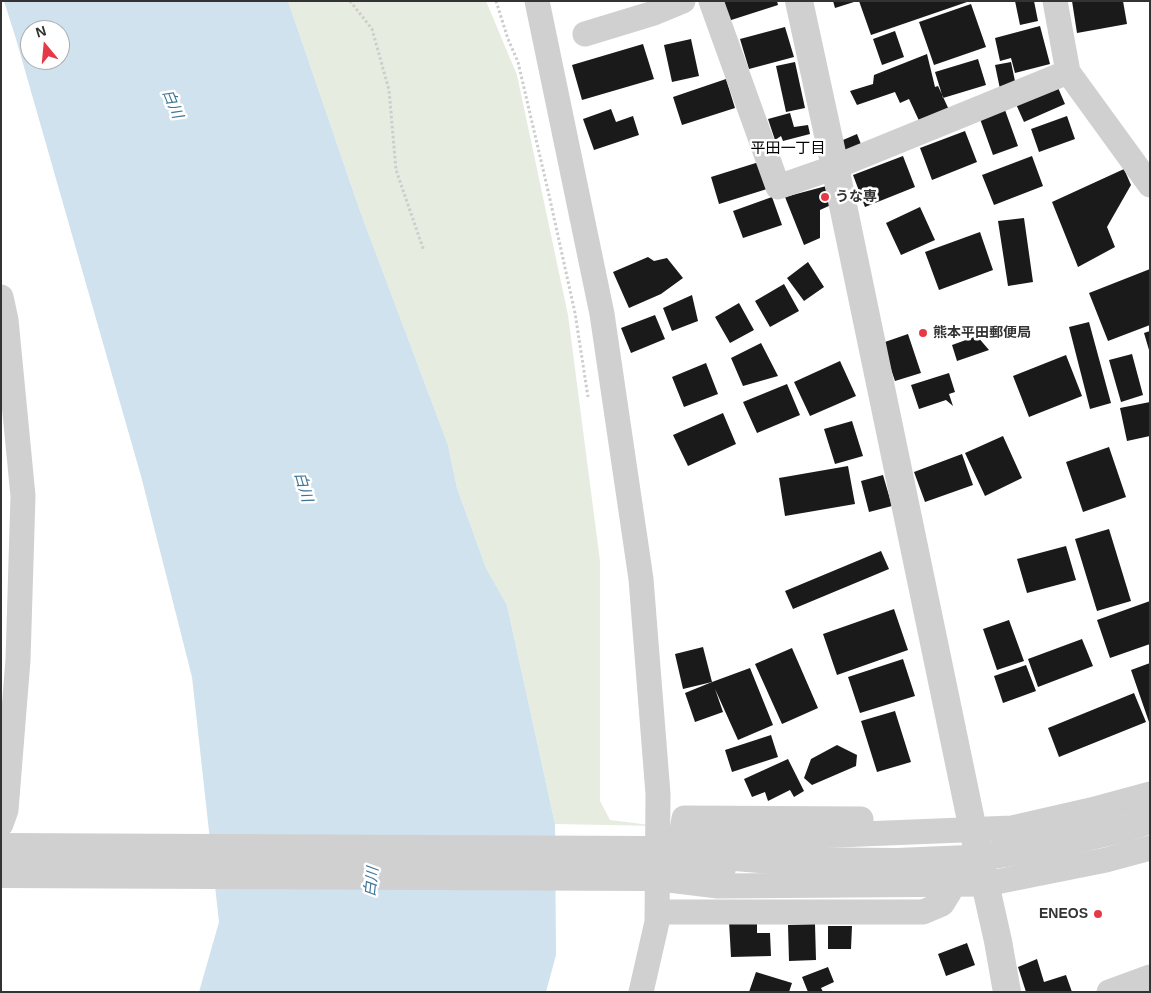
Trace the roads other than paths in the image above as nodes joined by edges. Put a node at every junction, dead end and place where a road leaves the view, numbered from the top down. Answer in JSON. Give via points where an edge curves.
{"nodes":[{"id":1,"x":537,"y":1,"type":"edge"},
{"id":2,"x":683,"y":1,"type":"edge"},
{"id":3,"x":711,"y":1,"type":"edge"},
{"id":4,"x":799,"y":1,"type":"edge"},
{"id":5,"x":1056,"y":1,"type":"edge"},
{"id":6,"x":585,"y":34,"type":"dead end"},
{"id":7,"x":1068,"y":72,"type":"junction"},
{"id":8,"x":835,"y":167,"type":"junction"},
{"id":9,"x":1150,"y":185,"type":"edge"},
{"id":10,"x":1,"y":297,"type":"edge"},
{"id":11,"x":1150,"y":794,"type":"edge"},
{"id":12,"x":3,"y":810,"type":"edge"},
{"id":13,"x":1150,"y":820,"type":"edge"},
{"id":14,"x":972,"y":825,"type":"junction"},
{"id":15,"x":1,"y":848,"type":"edge"},
{"id":16,"x":661,"y":848,"type":"junction"},
{"id":17,"x":1150,"y":848,"type":"edge"},
{"id":18,"x":785,"y":861,"type":"junction"},
{"id":19,"x":1,"y":874,"type":"edge"},
{"id":20,"x":660,"y":879,"type":"junction"},
{"id":21,"x":956,"y":883,"type":"junction"},
{"id":22,"x":986,"y":884,"type":"junction"},
{"id":23,"x":671,"y":912,"type":"junction"},
{"id":24,"x":1150,"y":977,"type":"edge"},
{"id":25,"x":641,"y":992,"type":"edge"},
{"id":26,"x":658,"y":992,"type":"edge"},
{"id":27,"x":1007,"y":992,"type":"edge"},
{"id":28,"x":1109,"y":992,"type":"edge"}],
"edges":[{"from":1,"to":16,"type":"street","via":[[602,314],[641,579]]},
{"from":2,"to":6,"type":"street"},
{"from":3,"to":8,"type":"street","via":[[778,187]]},
{"from":4,"to":8,"type":"street"},
{"from":5,"to":7,"type":"street"},
{"from":7,"to":8,"type":"street"},
{"from":7,"to":9,"type":"street"},
{"from":8,"to":14,"type":"street"},
{"from":10,"to":12,"type":"street","via":[[23,496],[18,660]]},
{"from":11,"to":14,"type":"street","via":[[1012,828]]},
{"from":13,"to":18,"type":"street","bridge":true,"via":[[1039,848],[968,859]]},
{"from":14,"to":16,"type":"street","via":[[684,818]]},
{"from":14,"to":22,"type":"street"},
{"from":15,"to":16,"type":"street"},
{"from":16,"to":18,"type":"street","bridge":true},
{"from":16,"to":20,"type":"street"},
{"from":17,"to":22,"type":"street"},
{"from":18,"to":20,"type":"street","bridge":true},
{"from":19,"to":20,"type":"street"},
{"from":20,"to":21,"type":"street","via":[[718,886]]},
{"from":20,"to":23,"type":"street"},
{"from":20,"to":25,"type":"street","via":[[657,922]]},
{"from":21,"to":22,"type":"street"},
{"from":21,"to":23,"type":"street","via":[[942,904],[923,912]]},
{"from":22,"to":27,"type":"street"},
{"from":23,"to":26,"type":"street"},
{"from":24,"to":28,"type":"street"}]}
